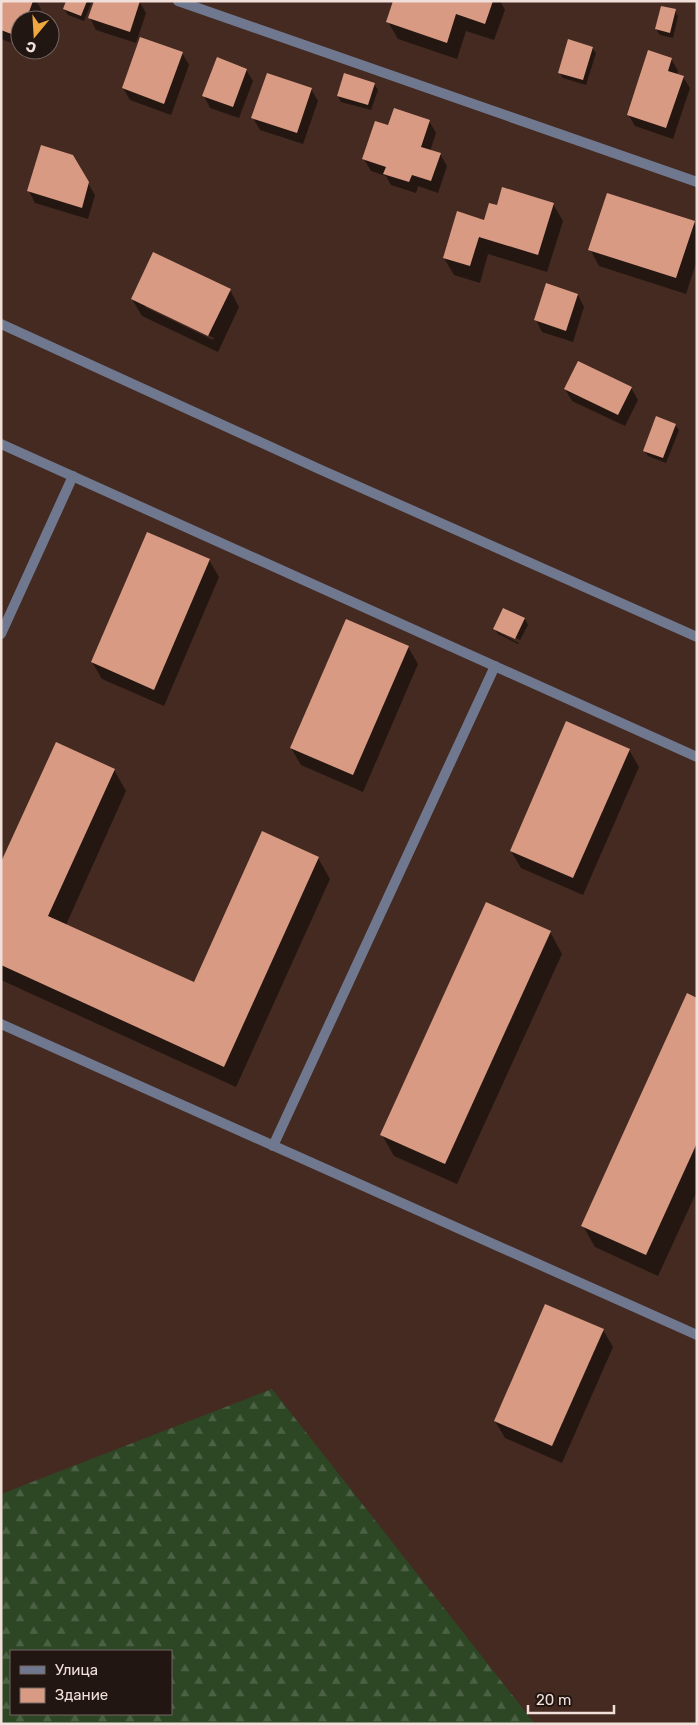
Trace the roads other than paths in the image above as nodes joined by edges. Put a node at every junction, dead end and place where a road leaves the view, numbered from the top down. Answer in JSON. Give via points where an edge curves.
{"nodes":[{"id":1,"x":178,"y":1,"type":"edge"},
{"id":2,"x":697,"y":182,"type":"edge"},
{"id":3,"x":1,"y":324,"type":"edge"},
{"id":4,"x":1,"y":444,"type":"edge"},
{"id":5,"x":73,"y":476,"type":"junction"},
{"id":6,"x":1,"y":634,"type":"edge"},
{"id":7,"x":697,"y":637,"type":"edge"},
{"id":8,"x":495,"y":666,"type":"junction"},
{"id":9,"x":697,"y":757,"type":"edge"},
{"id":10,"x":1,"y":1024,"type":"edge"},
{"id":11,"x":274,"y":1146,"type":"junction"},
{"id":12,"x":697,"y":1335,"type":"edge"}],
"edges":[{"from":1,"to":2,"type":"street"},
{"from":3,"to":7,"type":"street"},
{"from":4,"to":5,"type":"street"},
{"from":5,"to":6,"type":"street"},
{"from":5,"to":8,"type":"street"},
{"from":8,"to":9,"type":"street"},
{"from":8,"to":11,"type":"street"},
{"from":10,"to":11,"type":"street"},
{"from":11,"to":12,"type":"street"}]}
